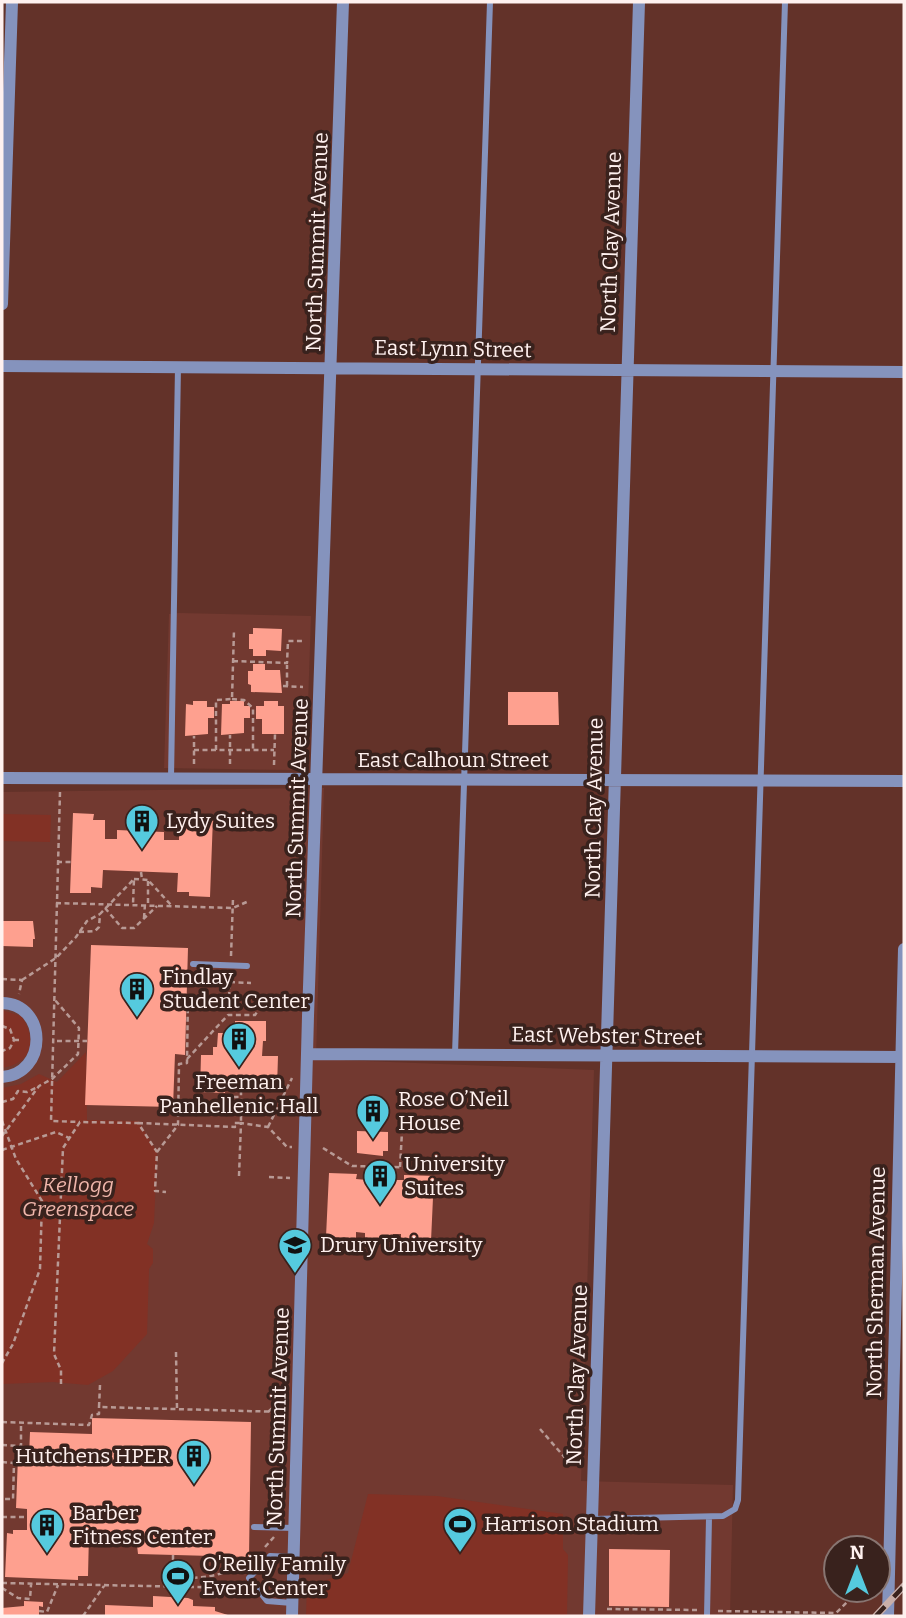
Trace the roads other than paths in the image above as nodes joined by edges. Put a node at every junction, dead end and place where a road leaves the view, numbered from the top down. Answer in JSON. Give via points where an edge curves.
{"nodes":[{"id":1,"x":12,"y":2,"type":"edge"},
{"id":2,"x":343,"y":2,"type":"edge"},
{"id":3,"x":490,"y":2,"type":"edge"},
{"id":4,"x":639,"y":2,"type":"edge"},
{"id":5,"x":785,"y":2,"type":"edge"},
{"id":6,"x":5,"y":90,"type":"edge"},
{"id":7,"x":2,"y":304,"type":"edge"},
{"id":8,"x":2,"y":366,"type":"edge"},
{"id":9,"x":178,"y":367,"type":"junction"},
{"id":10,"x":332,"y":368,"type":"junction"},
{"id":11,"x":477,"y":369,"type":"junction"},
{"id":12,"x":626,"y":370,"type":"junction"},
{"id":13,"x":774,"y":371,"type":"junction"},
{"id":14,"x":904,"y":372,"type":"edge"},
{"id":15,"x":2,"y":778,"type":"edge"},
{"id":16,"x":171,"y":778,"type":"junction"},
{"id":17,"x":317,"y":779,"type":"junction"},
{"id":18,"x":466,"y":779,"type":"junction"},
{"id":19,"x":613,"y":779,"type":"junction"},
{"id":20,"x":760,"y":780,"type":"junction"},
{"id":21,"x":904,"y":781,"type":"edge"},
{"id":22,"x":904,"y":949,"type":"edge"},
{"id":23,"x":193,"y":964,"type":"dead end"},
{"id":24,"x":247,"y":966,"type":"dead end"},
{"id":25,"x":2,"y":1003,"type":"edge"},
{"id":26,"x":309,"y":1054,"type":"junction"},
{"id":27,"x":456,"y":1054,"type":"junction"},
{"id":28,"x":607,"y":1055,"type":"junction"},
{"id":29,"x":752,"y":1057,"type":"junction"},
{"id":30,"x":902,"y":1057,"type":"edge"},
{"id":31,"x":2,"y":1077,"type":"edge"},
{"id":32,"x":709,"y":1518,"type":"junction"},
{"id":33,"x":592,"y":1519,"type":"junction"},
{"id":34,"x":254,"y":1527,"type":"dead end"},
{"id":35,"x":295,"y":1528,"type":"junction"},
{"id":36,"x":294,"y":1557,"type":"junction"},
{"id":37,"x":292,"y":1610,"type":"edge"},
{"id":38,"x":707,"y":1613,"type":"edge"},
{"id":39,"x":589,"y":1616,"type":"edge"},
{"id":40,"x":888,"y":1616,"type":"edge"}],
"edges":[{"from":1,"to":6,"type":"street"},
{"from":2,"to":10,"type":"street","name":"North Summit Avenue"},
{"from":3,"to":11,"type":"lane"},
{"from":4,"to":12,"type":"street","name":"North Clay Avenue"},
{"from":5,"to":13,"type":"lane"},
{"from":6,"to":7,"type":"street"},
{"from":8,"to":9,"type":"street","name":"East Lynn Street"},
{"from":9,"to":10,"type":"street","name":"East Lynn Street"},
{"from":9,"to":16,"type":"lane"},
{"from":10,"to":11,"type":"street","name":"East Lynn Street"},
{"from":10,"to":17,"type":"street","name":"North Summit Avenue"},
{"from":11,"to":12,"type":"street","name":"East Lynn Street"},
{"from":11,"to":18,"type":"lane"},
{"from":12,"to":13,"type":"street","name":"East Lynn Street"},
{"from":12,"to":19,"type":"street","name":"North Clay Avenue"},
{"from":13,"to":14,"type":"street","name":"East Lynn Street"},
{"from":13,"to":20,"type":"lane"},
{"from":15,"to":16,"type":"street","name":"East Calhoun Street"},
{"from":16,"to":17,"type":"street","name":"East Calhoun Street"},
{"from":17,"to":18,"type":"street","name":"East Calhoun Street"},
{"from":17,"to":26,"type":"street","name":"North Summit Avenue"},
{"from":18,"to":19,"type":"street","name":"East Calhoun Street"},
{"from":18,"to":27,"type":"lane"},
{"from":19,"to":20,"type":"street","name":"East Calhoun Street"},
{"from":19,"to":28,"type":"street","name":"North Clay Avenue"},
{"from":20,"to":21,"type":"street","name":"East Calhoun Street"},
{"from":20,"to":29,"type":"lane"},
{"from":22,"to":30,"type":"street","name":"North Sherman Avenue"},
{"from":23,"to":24,"type":"lane"},
{"from":25,"to":31,"type":"street","via":[[12,1003],[28,1014],[38,1040],[30,1062]]},
{"from":26,"to":27,"type":"street","name":"East Webster Street"},
{"from":26,"to":35,"type":"street","name":"North Summit Avenue"},
{"from":27,"to":28,"type":"street","name":"East Webster Street"},
{"from":28,"to":29,"type":"street","name":"East Webster Street"},
{"from":28,"to":33,"type":"street","name":"North Clay Avenue"},
{"from":29,"to":30,"type":"street","name":"East Webster Street"},
{"from":29,"to":32,"type":"lane","via":[[738,1500],[735,1509]]},
{"from":30,"to":40,"type":"street","name":"North Sherman Avenue"},
{"from":32,"to":33,"type":"lane"},
{"from":32,"to":38,"type":"lane"},
{"from":33,"to":39,"type":"street","name":"North Clay Avenue"},
{"from":34,"to":35,"type":"lane"},
{"from":35,"to":36,"type":"street","name":"North Summit Avenue"},
{"from":36,"to":37,"type":"street","name":"North Summit Avenue"},
{"from":36,"to":37,"type":"lane","via":[[270,1556],[249,1578],[267,1601]]}]}
